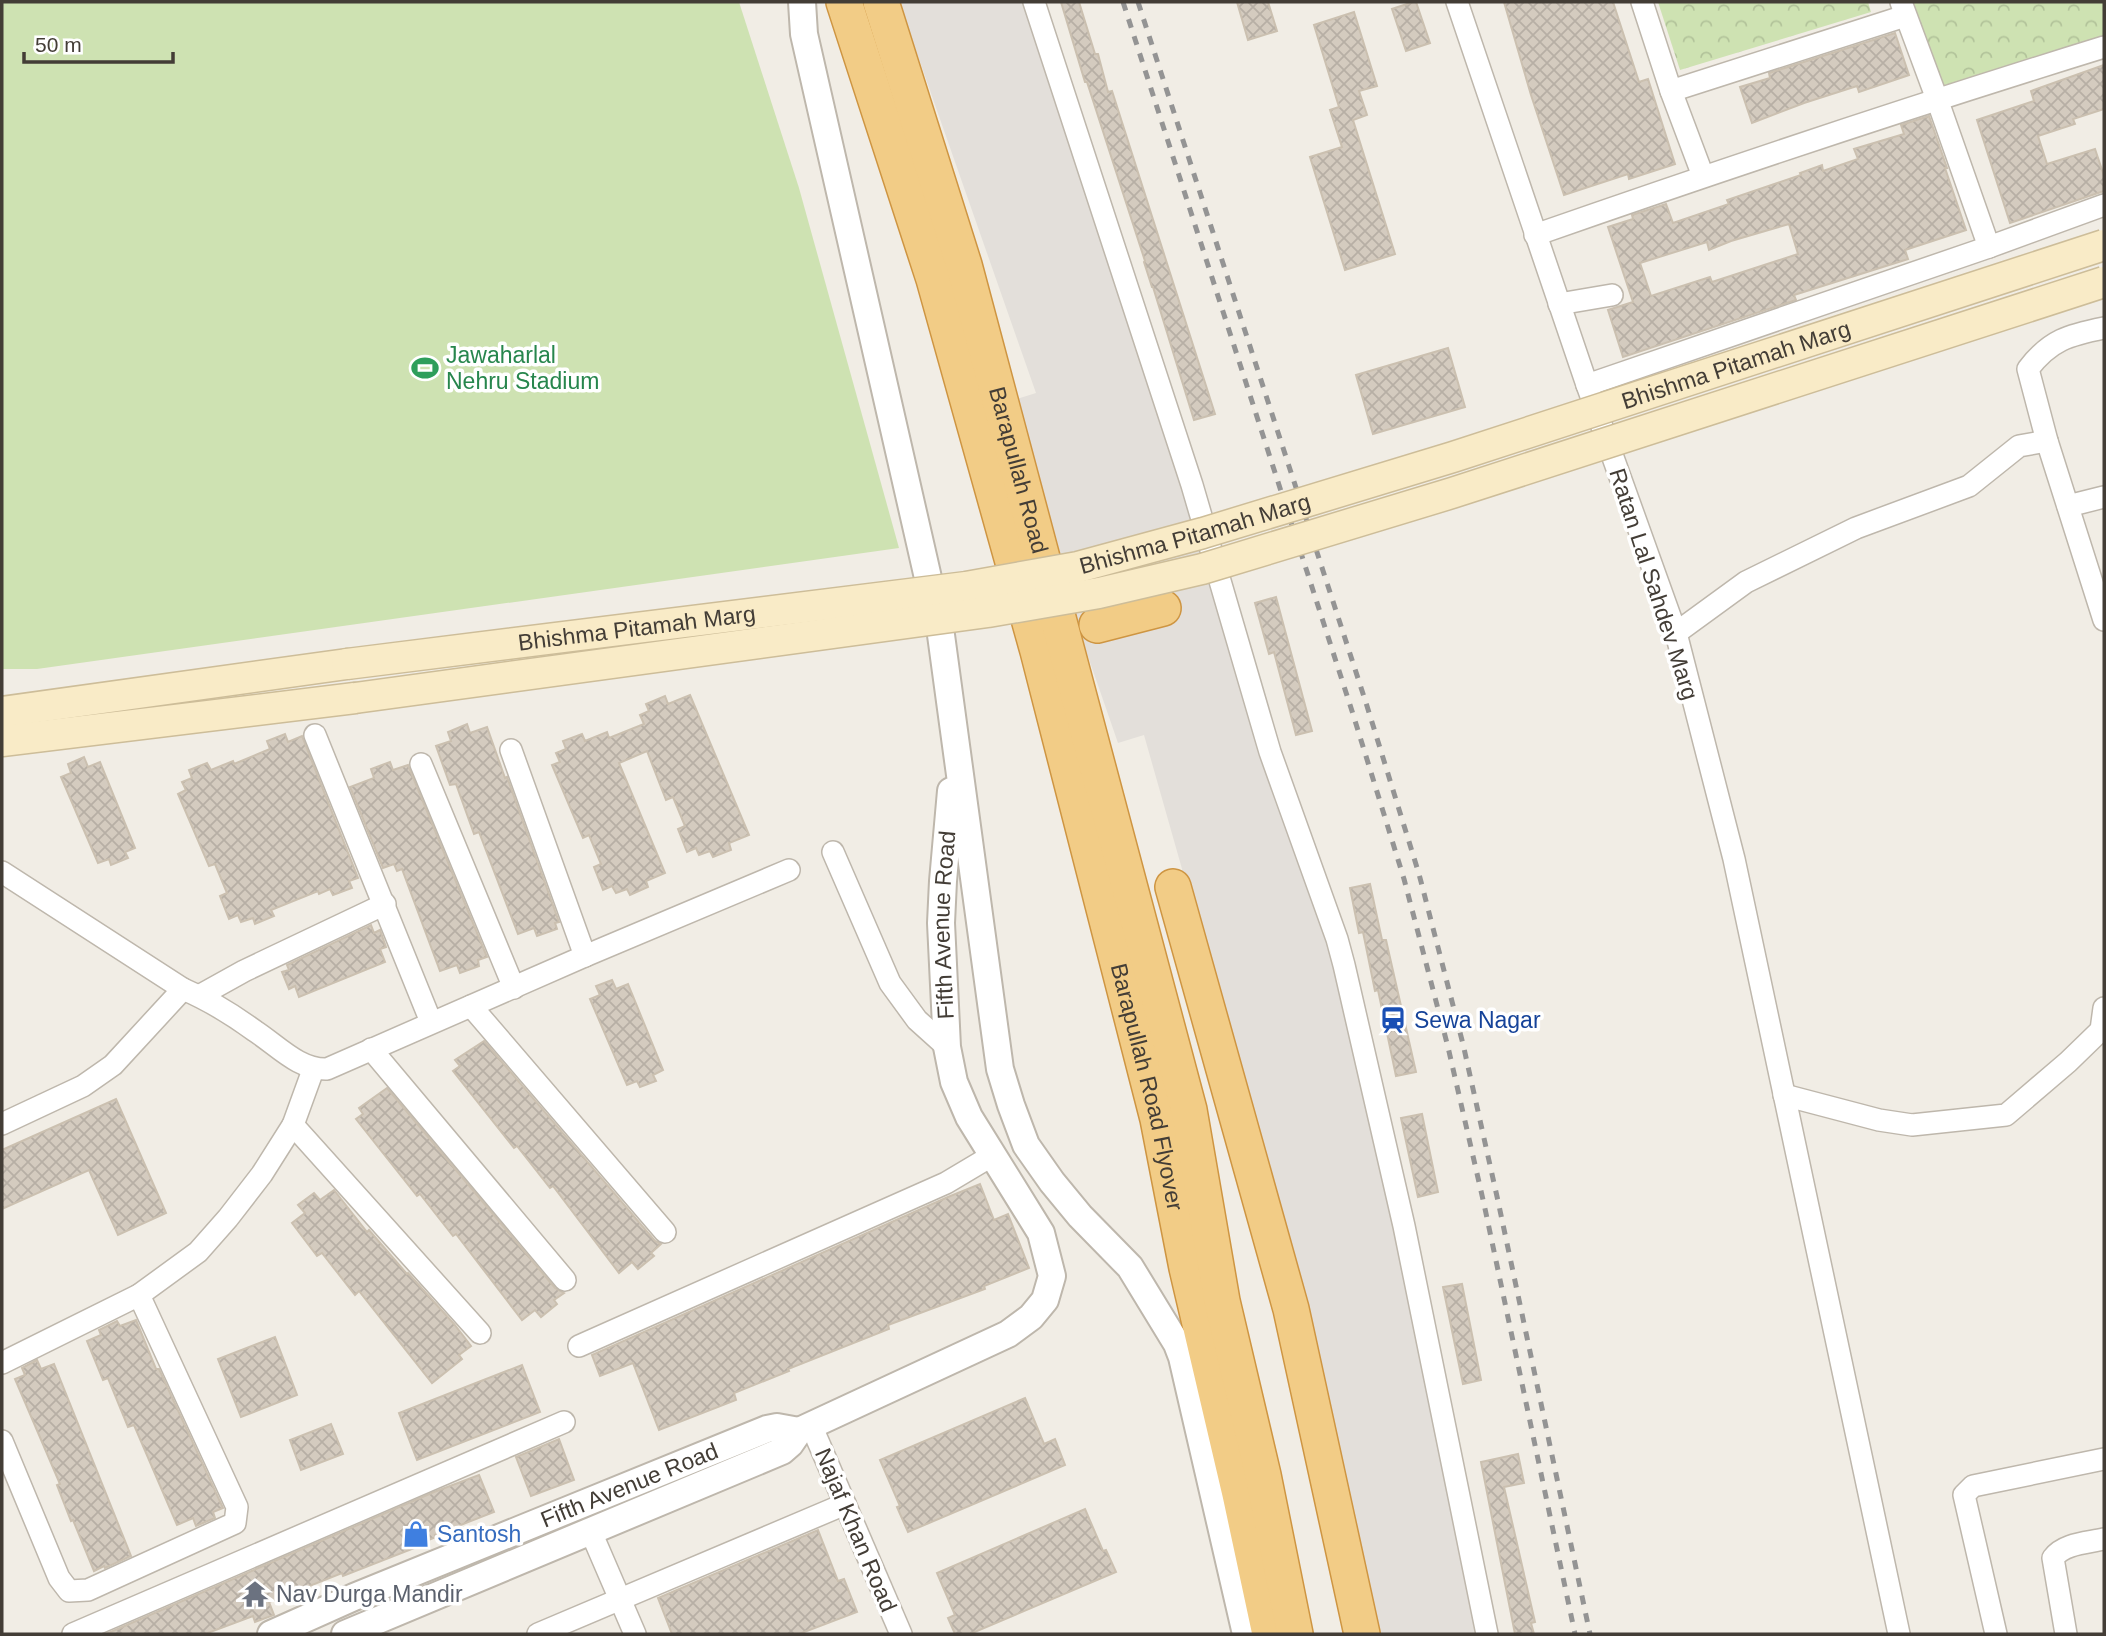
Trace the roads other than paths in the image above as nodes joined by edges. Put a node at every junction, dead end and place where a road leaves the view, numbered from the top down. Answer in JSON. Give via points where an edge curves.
{"nodes":[{"id":1,"x":802,"y":2,"type":"edge"},
{"id":2,"x":844,"y":2,"type":"edge"},
{"id":3,"x":881,"y":2,"type":"edge"},
{"id":4,"x":1034,"y":2,"type":"edge"},
{"id":5,"x":1457,"y":2,"type":"edge"},
{"id":6,"x":1642,"y":2,"type":"edge"},
{"id":7,"x":1903,"y":9,"type":"edge"},
{"id":8,"x":2104,"y":47,"type":"edge"},
{"id":9,"x":1671,"y":91,"type":"junction"},
{"id":10,"x":1937,"y":99,"type":"junction"},
{"id":11,"x":1703,"y":176,"type":"junction"},
{"id":12,"x":2104,"y":205,"type":"edge"},
{"id":13,"x":1535,"y":235,"type":"junction"},
{"id":14,"x":2104,"y":245,"type":"edge"},
{"id":15,"x":1989,"y":247,"type":"junction"},
{"id":16,"x":2104,"y":282,"type":"edge"},
{"id":17,"x":1612,"y":295,"type":"dead end"},
{"id":18,"x":1559,"y":304,"type":"junction"},
{"id":19,"x":2104,"y":328,"type":"edge"},
{"id":20,"x":1587,"y":385,"type":"junction"},
{"id":21,"x":2047,"y":441,"type":"junction"},
{"id":22,"x":2104,"y":497,"type":"edge"},
{"id":23,"x":2068,"y":506,"type":"junction"},
{"id":24,"x":1008,"y":542,"type":"joint"},
{"id":25,"x":1164,"y":608,"type":"dead end"},
{"id":26,"x":2104,"y":620,"type":"edge"},
{"id":27,"x":1097,"y":625,"type":"dead end"},
{"id":28,"x":1676,"y":633,"type":"junction"},
{"id":29,"x":2,"y":712,"type":"edge"},
{"id":30,"x":315,"y":735,"type":"dead end"},
{"id":31,"x":2,"y":741,"type":"edge"},
{"id":32,"x":955,"y":747,"type":"junction"},
{"id":33,"x":511,"y":750,"type":"dead end"},
{"id":34,"x":421,"y":764,"type":"dead end"},
{"id":35,"x":833,"y":852,"type":"dead end"},
{"id":36,"x":789,"y":870,"type":"dead end"},
{"id":37,"x":2,"y":872,"type":"edge"},
{"id":38,"x":1173,"y":887,"type":"dead end"},
{"id":39,"x":385,"y":904,"type":"junction"},
{"id":40,"x":1185,"y":932,"type":"junction"},
{"id":41,"x":1144,"y":942,"type":"junction"},
{"id":42,"x":585,"y":956,"type":"junction"},
{"id":43,"x":514,"y":988,"type":"junction"},
{"id":44,"x":191,"y":992,"type":"junction"},
{"id":45,"x":471,"y":1006,"type":"junction"},
{"id":46,"x":2104,"y":1008,"type":"edge"},
{"id":47,"x":1209,"y":1017,"type":"junction"},
{"id":48,"x":431,"y":1022,"type":"junction"},
{"id":49,"x":1167,"y":1027,"type":"junction"},
{"id":50,"x":947,"y":1047,"type":"junction"},
{"id":51,"x":371,"y":1049,"type":"junction"},
{"id":52,"x":313,"y":1069,"type":"junction"},
{"id":53,"x":1784,"y":1096,"type":"junction"},
{"id":54,"x":1173,"y":1114,"type":"junction"},
{"id":55,"x":2,"y":1124,"type":"edge"},
{"id":56,"x":293,"y":1125,"type":"junction"},
{"id":57,"x":993,"y":1155,"type":"junction"},
{"id":58,"x":665,"y":1232,"type":"dead end"},
{"id":59,"x":565,"y":1280,"type":"dead end"},
{"id":60,"x":138,"y":1295,"type":"junction"},
{"id":61,"x":480,"y":1332,"type":"dead end"},
{"id":62,"x":579,"y":1346,"type":"dead end"},
{"id":63,"x":2,"y":1363,"type":"edge"},
{"id":64,"x":564,"y":1422,"type":"dead end"},
{"id":65,"x":805,"y":1428,"type":"junction"},
{"id":66,"x":2,"y":1441,"type":"edge"},
{"id":67,"x":2104,"y":1459,"type":"edge"},
{"id":68,"x":845,"y":1504,"type":"junction"},
{"id":69,"x":591,"y":1532,"type":"junction"},
{"id":70,"x":2104,"y":1539,"type":"edge"},
{"id":71,"x":354,"y":1597,"type":"junction"},
{"id":72,"x":620,"y":1600,"type":"junction"},
{"id":73,"x":360,"y":1631,"type":"edge"},
{"id":74,"x":73,"y":1634,"type":"edge"},
{"id":75,"x":271,"y":1634,"type":"edge"},
{"id":76,"x":538,"y":1634,"type":"edge"},
{"id":77,"x":635,"y":1634,"type":"edge"},
{"id":78,"x":901,"y":1634,"type":"edge"},
{"id":79,"x":1246,"y":1634,"type":"edge"},
{"id":80,"x":1270,"y":1634,"type":"edge"},
{"id":81,"x":1295,"y":1634,"type":"edge"},
{"id":82,"x":1362,"y":1634,"type":"edge"},
{"id":83,"x":1488,"y":1634,"type":"edge"},
{"id":84,"x":1899,"y":1634,"type":"edge"},
{"id":85,"x":1996,"y":1634,"type":"edge"},
{"id":86,"x":2066,"y":1634,"type":"edge"}],
"edges":[{"from":1,"to":32,"type":"street","via":[[804,34],[941,635]]},
{"from":2,"to":24,"type":"highway","name":"Barapullah Road","via":[[934,279]]},
{"from":3,"to":41,"type":"highway","name":"Barapullah Road","via":[[964,265]]},
{"from":4,"to":83,"type":"street","via":[[1192,485],[1270,752],[1337,939],[1404,1226]]},
{"from":5,"to":13,"type":"street","name":"Ratan Lal Sahdev Marg"},
{"from":6,"to":9,"type":"street"},
{"from":7,"to":9,"type":"street"},
{"from":7,"to":10,"type":"street"},
{"from":8,"to":10,"type":"street"},
{"from":9,"to":11,"type":"street"},
{"from":10,"to":11,"type":"street"},
{"from":10,"to":15,"type":"street"},
{"from":11,"to":13,"type":"street"},
{"from":12,"to":15,"type":"street"},
{"from":13,"to":18,"type":"street","name":"Ratan Lal Sahdev Marg"},
{"from":14,"to":29,"type":"main road","name":"Bhishma Pitamah Marg","bridge":true,"via":[[1453,457],[1078,567],[966,587]]},
{"from":15,"to":20,"type":"street"},
{"from":16,"to":31,"type":"main road","name":"Bhishma Pitamah Marg","bridge":true,"via":[[1452,493],[1202,569],[1099,593],[355,698]]},
{"from":17,"to":18,"type":"street"},
{"from":18,"to":20,"type":"street","name":"Ratan Lal Sahdev Marg"},
{"from":19,"to":21,"type":"street","via":[[2054,342],[2028,369]]},
{"from":20,"to":28,"type":"street","name":"Ratan Lal Sahdev Marg"},
{"from":21,"to":23,"type":"street"},
{"from":21,"to":28,"type":"street","via":[[2019,446],[1969,486],[1856,528],[1746,582]]},
{"from":22,"to":23,"type":"street"},
{"from":23,"to":26,"type":"street"},
{"from":24,"to":54,"type":"highway","name":"Barapullah Road Flyover"},
{"from":25,"to":27,"type":"highway"},
{"from":28,"to":53,"type":"street","name":"Ratan Lal Sahdev Marg","via":[[1731,847]]},
{"from":30,"to":39,"type":"street"},
{"from":32,"to":50,"type":"street","name":"Fifth Avenue Road","via":[[943,881]]},
{"from":32,"to":79,"type":"street","via":[[1000,1069],[1011,1105],[1026,1144],[1052,1182],[1129,1267],[1177,1344]]},
{"from":33,"to":42,"type":"street"},
{"from":34,"to":43,"type":"street"},
{"from":35,"to":50,"type":"street","via":[[890,984],[916,1020]]},
{"from":36,"to":42,"type":"street"},
{"from":37,"to":44,"type":"street"},
{"from":38,"to":40,"type":"highway"},
{"from":39,"to":44,"type":"street"},
{"from":39,"to":48,"type":"street"},
{"from":40,"to":41,"type":"highway"},
{"from":40,"to":47,"type":"highway"},
{"from":41,"to":49,"type":"highway","name":"Barapullah Road Flyover"},
{"from":42,"to":43,"type":"street"},
{"from":43,"to":45,"type":"street"},
{"from":44,"to":52,"type":"street"},
{"from":44,"to":55,"type":"street","via":[[113,1065],[83,1086]]},
{"from":45,"to":48,"type":"street"},
{"from":45,"to":58,"type":"street"},
{"from":46,"to":53,"type":"street","via":[[2101,1030],[2006,1115],[1912,1125]]},
{"from":47,"to":49,"type":"highway"},
{"from":47,"to":82,"type":"highway","via":[[1291,1308]]},
{"from":48,"to":51,"type":"street"},
{"from":49,"to":54,"type":"highway","name":"Barapullah Road Flyover"},
{"from":50,"to":57,"type":"street","name":"Fifth Avenue Road","via":[[954,1082]]},
{"from":51,"to":52,"type":"street","via":[[327,1069]]},
{"from":51,"to":59,"type":"street"},
{"from":52,"to":56,"type":"street"},
{"from":53,"to":84,"type":"street","name":"Ratan Lal Sahdev Marg"},
{"from":54,"to":80,"type":"highway","name":"Barapullah Road Flyover","via":[[1187,1268]]},
{"from":54,"to":81,"type":"highway","name":"Barapullah Road Flyover","via":[[1263,1475]]},
{"from":56,"to":60,"type":"street","via":[[262,1174],[198,1252]]},
{"from":56,"to":61,"type":"street"},
{"from":57,"to":62,"type":"street","via":[[946,1183]]},
{"from":57,"to":65,"type":"street","name":"Fifth Avenue Road","via":[[1041,1233],[1052,1276],[1045,1300],[1008,1334]]},
{"from":60,"to":63,"type":"street"},
{"from":60,"to":66,"type":"street","via":[[237,1507],[235,1522],[88,1590],[69,1591],[59,1578]]},
{"from":64,"to":74,"type":"street"},
{"from":65,"to":68,"type":"street","name":"Najaf Khan Road"},
{"from":65,"to":69,"type":"street","name":"Fifth Avenue Road","via":[[782,1451]]},
{"from":65,"to":71,"type":"street","name":"Fifth Avenue Road","via":[[768,1429]]},
{"from":67,"to":85,"type":"street","via":[[1973,1486],[1965,1495]]},
{"from":68,"to":72,"type":"street"},
{"from":68,"to":78,"type":"street","name":"Najaf Khan Road"},
{"from":69,"to":72,"type":"street"},
{"from":69,"to":73,"type":"street","name":"Fifth Avenue Road"},
{"from":70,"to":86,"type":"street","via":[[2071,1546],[2053,1558]]},
{"from":71,"to":73,"type":"street"},
{"from":71,"to":75,"type":"street","name":"Fifth Avenue Road"},
{"from":72,"to":76,"type":"street"},
{"from":72,"to":77,"type":"street"}]}
